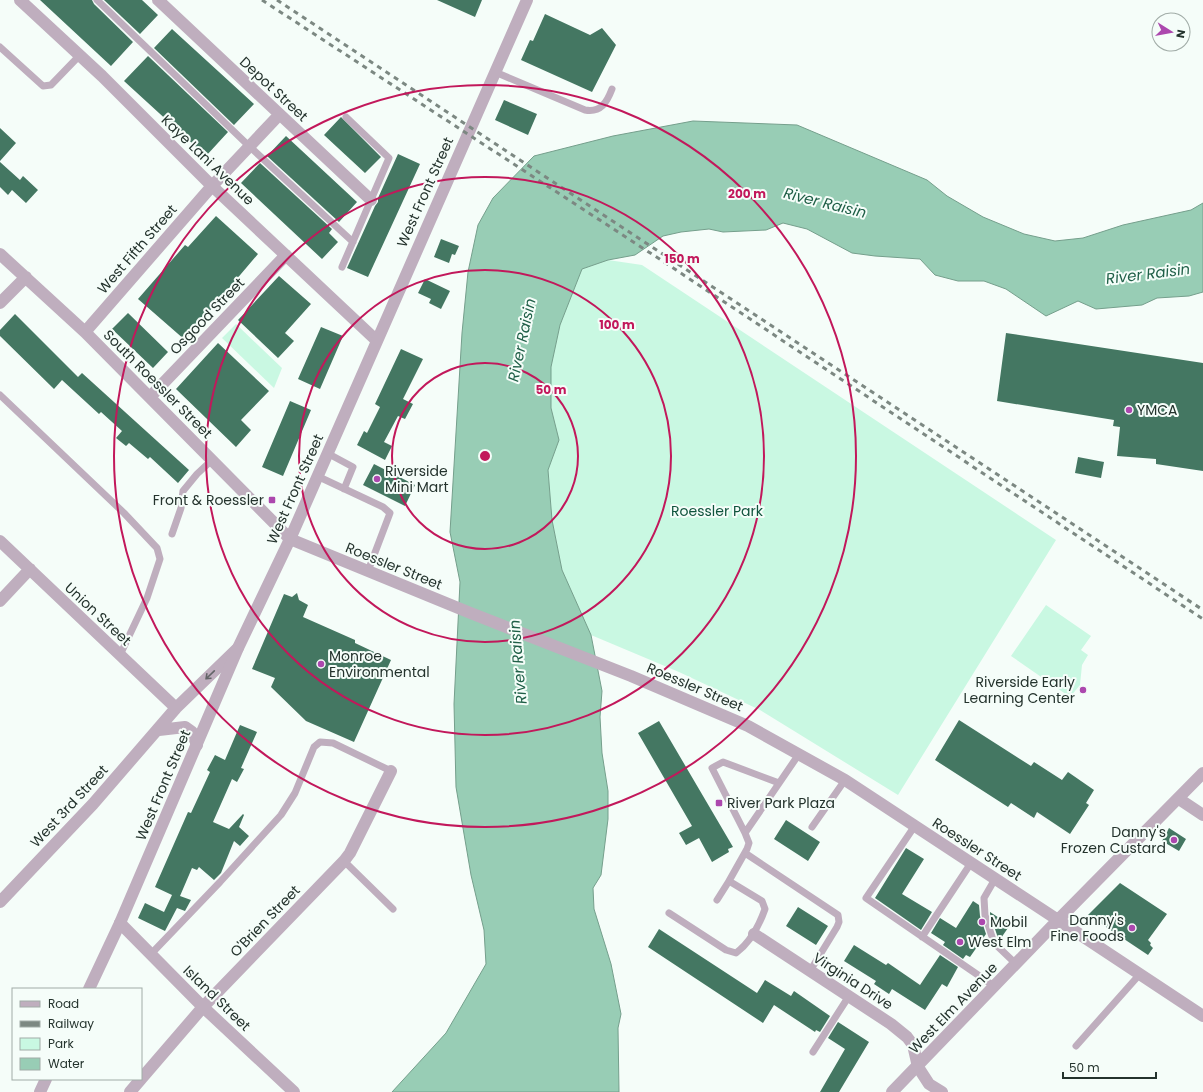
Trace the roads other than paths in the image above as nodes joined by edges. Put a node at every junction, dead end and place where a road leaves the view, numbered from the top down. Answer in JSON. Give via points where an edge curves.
{"nodes":[{"id":1,"x":20,"y":0,"type":"edge"},
{"id":2,"x":97,"y":0,"type":"edge"},
{"id":3,"x":158,"y":0,"type":"edge"},
{"id":4,"x":527,"y":0,"type":"edge"},
{"id":5,"x":0,"y":47,"type":"edge"},
{"id":6,"x":80,"y":55,"type":"junction"},
{"id":7,"x":495,"y":72,"type":"junction"},
{"id":8,"x":612,"y":89,"type":"dead end"},
{"id":9,"x":279,"y":115,"type":"junction"},
{"id":10,"x":346,"y":116,"type":"dead end"},
{"id":11,"x":250,"y":146,"type":"junction"},
{"id":12,"x":212,"y":186,"type":"junction"},
{"id":13,"x":371,"y":200,"type":"junction"},
{"id":14,"x":353,"y":242,"type":"junction"},
{"id":15,"x":0,"y":254,"type":"edge"},
{"id":16,"x":286,"y":255,"type":"junction"},
{"id":17,"x":342,"y":267,"type":"dead end"},
{"id":18,"x":26,"y":277,"type":"junction"},
{"id":19,"x":0,"y":303,"type":"edge"},
{"id":20,"x":85,"y":332,"type":"junction"},
{"id":21,"x":376,"y":340,"type":"junction"},
{"id":22,"x":0,"y":396,"type":"edge"},
{"id":23,"x":150,"y":397,"type":"junction"},
{"id":24,"x":327,"y":453,"type":"junction"},
{"id":25,"x":212,"y":460,"type":"junction"},
{"id":26,"x":317,"y":476,"type":"junction"},
{"id":27,"x":344,"y":489,"type":"junction"},
{"id":28,"x":172,"y":534,"type":"dead end"},
{"id":29,"x":290,"y":539,"type":"junction"},
{"id":30,"x":0,"y":541,"type":"edge"},
{"id":31,"x":30,"y":569,"type":"junction"},
{"id":32,"x":368,"y":571,"type":"junction"},
{"id":33,"x":0,"y":601,"type":"edge"},
{"id":34,"x":238,"y":648,"type":"junction"},
{"id":35,"x":120,"y":655,"type":"junction"},
{"id":36,"x":176,"y":708,"type":"junction"},
{"id":37,"x":159,"y":730,"type":"junction"},
{"id":38,"x":197,"y":745,"type":"junction"},
{"id":39,"x":799,"y":754,"type":"junction"},
{"id":40,"x":391,"y":771,"type":"joint"},
{"id":41,"x":1203,"y":773,"type":"edge"},
{"id":42,"x":845,"y":780,"type":"junction"},
{"id":43,"x":779,"y":783,"type":"junction"},
{"id":44,"x":1179,"y":799,"type":"junction"},
{"id":45,"x":1203,"y":815,"type":"edge"},
{"id":46,"x":812,"y":827,"type":"dead end"},
{"id":47,"x":914,"y":827,"type":"junction"},
{"id":48,"x":745,"y":833,"type":"junction"},
{"id":49,"x":745,"y":853,"type":"junction"},
{"id":50,"x":344,"y":862,"type":"junction"},
{"id":51,"x":971,"y":863,"type":"junction"},
{"id":52,"x":995,"y":879,"type":"junction"},
{"id":53,"x":729,"y":881,"type":"junction"},
{"id":54,"x":717,"y":900,"type":"dead end"},
{"id":55,"x":0,"y":902,"type":"edge"},
{"id":56,"x":393,"y":909,"type":"dead end"},
{"id":57,"x":669,"y":914,"type":"dead end"},
{"id":58,"x":1058,"y":920,"type":"junction"},
{"id":59,"x":120,"y":923,"type":"junction"},
{"id":60,"x":754,"y":934,"type":"junction"},
{"id":61,"x":922,"y":937,"type":"junction"},
{"id":62,"x":151,"y":954,"type":"junction"},
{"id":63,"x":1016,"y":964,"type":"junction"},
{"id":64,"x":810,"y":971,"type":"junction"},
{"id":65,"x":1140,"y":974,"type":"junction"},
{"id":66,"x":994,"y":986,"type":"junction"},
{"id":67,"x":89,"y":988,"type":"edge"},
{"id":68,"x":849,"y":996,"type":"junction"},
{"id":69,"x":203,"y":1007,"type":"junction"},
{"id":70,"x":1203,"y":1016,"type":"edge"},
{"id":71,"x":1076,"y":1046,"type":"dead end"},
{"id":72,"x":813,"y":1052,"type":"dead end"},
{"id":73,"x":918,"y":1067,"type":"junction"},
{"id":74,"x":142,"y":1078,"type":"edge"},
{"id":75,"x":140,"y":1080,"type":"edge"},
{"id":76,"x":130,"y":1092,"type":"edge"},
{"id":77,"x":294,"y":1092,"type":"edge"},
{"id":78,"x":892,"y":1092,"type":"edge"},
{"id":79,"x":942,"y":1092,"type":"edge"}],
"edges":[{"from":1,"to":6,"type":"street","name":"Kaye Lani Avenue"},
{"from":2,"to":11,"type":"lane"},
{"from":3,"to":9,"type":"street","name":"Depot Street"},
{"from":4,"to":7,"type":"street","name":"West Front Street"},
{"from":5,"to":6,"type":"lane","via":[[43,86],[51,85]]},
{"from":6,"to":12,"type":"street","name":"Kaye Lani Avenue"},
{"from":7,"to":8,"type":"lane","via":[[584,110],[591,111],[602,107]]},
{"from":7,"to":21,"type":"street","name":"West Front Street"},
{"from":9,"to":11,"type":"street","name":"West Fifth Street"},
{"from":9,"to":13,"type":"street","name":"Depot Street"},
{"from":10,"to":13,"type":"lane","via":[[389,158]]},
{"from":11,"to":12,"type":"street","name":"West Fifth Street"},
{"from":11,"to":14,"type":"lane"},
{"from":12,"to":16,"type":"street","name":"Kaye Lani Avenue"},
{"from":12,"to":20,"type":"street","name":"West Fifth Street"},
{"from":13,"to":14,"type":"lane"},
{"from":14,"to":17,"type":"lane"},
{"from":15,"to":18,"type":"street","name":"South Roessler Street"},
{"from":16,"to":21,"type":"street","name":"Kaye Lani Avenue"},
{"from":16,"to":23,"type":"street","name":"Osgood Street"},
{"from":18,"to":19,"type":"street"},
{"from":18,"to":20,"type":"street","name":"South Roessler Street"},
{"from":20,"to":23,"type":"street","name":"South Roessler Street"},
{"from":21,"to":24,"type":"street","name":"West Front Street"},
{"from":22,"to":35,"type":"lane","via":[[124,513],[157,548],[160,559],[147,598]]},
{"from":23,"to":25,"type":"street","name":"South Roessler Street"},
{"from":24,"to":26,"type":"street","name":"West Front Street"},
{"from":24,"to":27,"type":"lane","via":[[353,467]]},
{"from":25,"to":28,"type":"lane","via":[[196,474],[183,491],[181,508]]},
{"from":25,"to":29,"type":"street","name":"South Roessler Street"},
{"from":26,"to":27,"type":"lane"},
{"from":26,"to":29,"type":"street","name":"West Front Street"},
{"from":27,"to":32,"type":"lane","via":[[383,507],[390,513]]},
{"from":29,"to":32,"type":"street","name":"Roessler Street"},
{"from":29,"to":34,"type":"street","name":"West Front Street"},
{"from":30,"to":31,"type":"street","name":"Union Street"},
{"from":31,"to":33,"type":"street"},
{"from":31,"to":35,"type":"street","name":"Union Street"},
{"from":32,"to":39,"type":"street","name":"Roessler Street","via":[[631,676],[748,726]]},
{"from":34,"to":36,"type":"street","name":"West 3rd Street","one_way":true},
{"from":34,"to":38,"type":"street","name":"West Front Street"},
{"from":35,"to":36,"type":"street","name":"Union Street"},
{"from":36,"to":37,"type":"street","name":"West 3rd Street"},
{"from":37,"to":38,"type":"street","via":[[185,727],[192,732]]},
{"from":37,"to":55,"type":"street","name":"West 3rd Street"},
{"from":38,"to":59,"type":"street","name":"West Front Street"},
{"from":39,"to":42,"type":"street","name":"Roessler Street"},
{"from":39,"to":43,"type":"lane"},
{"from":40,"to":50,"type":"street","name":"O'Brien Street"},
{"from":40,"to":62,"type":"lane","via":[[333,743],[320,742],[314,747],[295,793],[281,815]]},
{"from":41,"to":44,"type":"street","name":"West Elm Avenue"},
{"from":42,"to":46,"type":"lane"},
{"from":42,"to":47,"type":"street","name":"Roessler Street"},
{"from":43,"to":48,"type":"lane"},
{"from":43,"to":48,"type":"lane","via":[[723,762],[712,768]]},
{"from":44,"to":45,"type":"street"},
{"from":44,"to":58,"type":"street","name":"West Elm Avenue"},
{"from":47,"to":51,"type":"street","name":"Roessler Street"},
{"from":47,"to":61,"type":"lane","via":[[866,898]]},
{"from":48,"to":49,"type":"lane","via":[[749,842]]},
{"from":49,"to":53,"type":"lane"},
{"from":49,"to":64,"type":"lane","via":[[838,915],[837,928]]},
{"from":50,"to":56,"type":"lane"},
{"from":50,"to":69,"type":"street","name":"O'Brien Street"},
{"from":51,"to":52,"type":"street","name":"Roessler Street"},
{"from":51,"to":61,"type":"lane"},
{"from":52,"to":58,"type":"street","name":"Roessler Street"},
{"from":52,"to":63,"type":"lane","via":[[984,898],[985,915],[994,943]]},
{"from":53,"to":54,"type":"lane"},
{"from":53,"to":60,"type":"lane","via":[[762,901],[765,909]]},
{"from":57,"to":60,"type":"lane","via":[[726,950],[736,953],[745,947]]},
{"from":58,"to":63,"type":"street","name":"West Elm Avenue"},
{"from":58,"to":65,"type":"street","name":"Roessler Street"},
{"from":59,"to":62,"type":"street","name":"Island Street"},
{"from":59,"to":67,"type":"street","name":"West Front Street"},
{"from":60,"to":64,"type":"street","name":"Virginia Drive"},
{"from":61,"to":66,"type":"lane"},
{"from":62,"to":69,"type":"street","name":"Island Street"},
{"from":63,"to":66,"type":"street","name":"West Elm Avenue"},
{"from":64,"to":68,"type":"street","name":"Virginia Drive"},
{"from":65,"to":70,"type":"street","name":"Roessler Street"},
{"from":65,"to":71,"type":"lane"},
{"from":66,"to":73,"type":"street","name":"West Elm Avenue"},
{"from":68,"to":72,"type":"lane"},
{"from":68,"to":73,"type":"street","name":"Virginia Drive","via":[[907,1037],[913,1045]]},
{"from":69,"to":74,"type":"street","name":"O'Brien Street"},
{"from":69,"to":77,"type":"street","name":"Island Street"},
{"from":73,"to":78,"type":"street","name":"West Elm Avenue"},
{"from":73,"to":79,"type":"street","via":[[929,1084]]},
{"from":75,"to":76,"type":"street","name":"O'Brien Street"}]}
